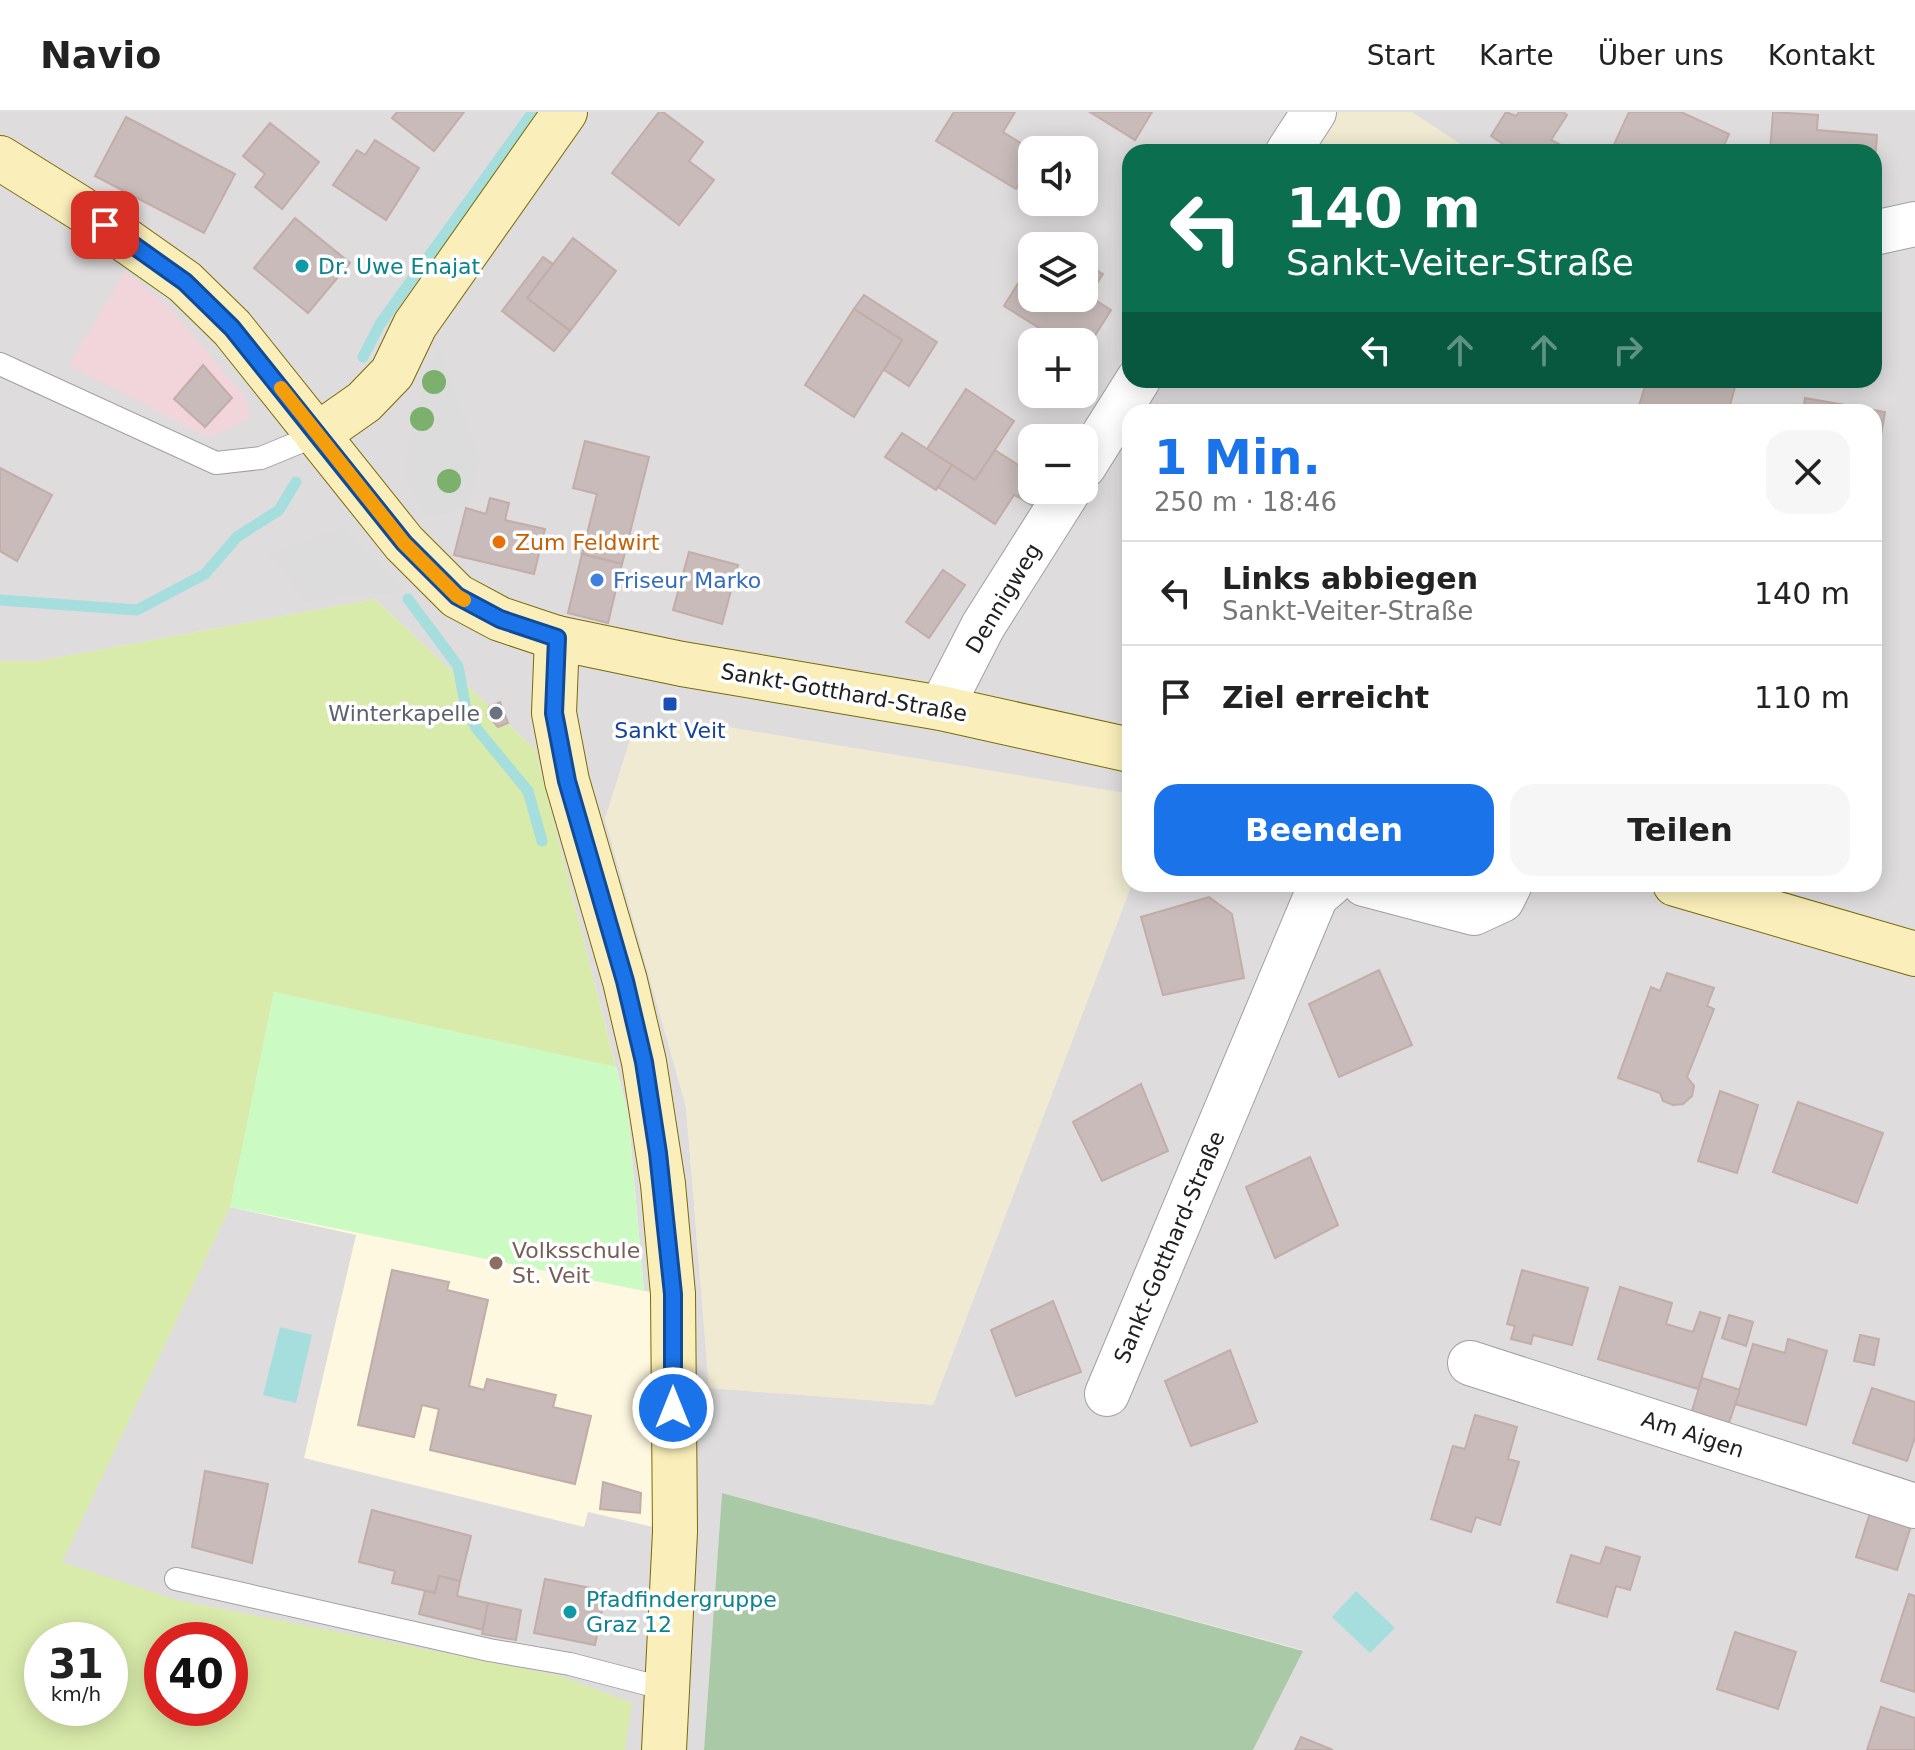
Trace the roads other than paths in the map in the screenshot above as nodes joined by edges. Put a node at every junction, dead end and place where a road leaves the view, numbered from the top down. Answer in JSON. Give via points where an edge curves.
{"nodes":[{"id":1,"x":565,"y":112,"type":"edge"},
{"id":2,"x":1314,"y":112,"type":"edge"},
{"id":3,"x":1293,"y":144,"type":"edge"},
{"id":4,"x":0,"y":158,"type":"edge"},
{"id":5,"x":1915,"y":224,"type":"edge"},
{"id":6,"x":1882,"y":231,"type":"edge"},
{"id":7,"x":0,"y":364,"type":"edge"},
{"id":8,"x":1122,"y":405,"type":"edge"},
{"id":9,"x":317,"y":435,"type":"junction"},
{"id":10,"x":1098,"y":444,"type":"edge"},
{"id":11,"x":1060,"y":504,"type":"edge"},
{"id":12,"x":557,"y":638,"type":"junction"},
{"id":13,"x":941,"y":708,"type":"junction"},
{"id":14,"x":1122,"y":748,"type":"edge"},
{"id":15,"x":1321,"y":892,"type":"edge"},
{"id":16,"x":1394,"y":892,"type":"edge"},
{"id":17,"x":1506,"y":892,"type":"edge"},
{"id":18,"x":1702,"y":892,"type":"edge"},
{"id":19,"x":1915,"y":954,"type":"edge"},
{"id":20,"x":1470,"y":1363,"type":"dead end"},
{"id":21,"x":1107,"y":1394,"type":"dead end"},
{"id":22,"x":1915,"y":1506,"type":"edge"},
{"id":23,"x":176,"y":1579,"type":"dead end"},
{"id":24,"x":666,"y":1689,"type":"junction"},
{"id":25,"x":664,"y":1750,"type":"edge"}],
"edges":[{"from":1,"to":9,"type":"main road","via":[[415,325],[392,373],[364,402]]},
{"from":2,"to":3,"type":"street"},
{"from":4,"to":9,"type":"main road","name":"Sankt-Gotthard-Straße","via":[[185,282],[232,328]]},
{"from":5,"to":6,"type":"street"},
{"from":7,"to":9,"type":"lane","via":[[216,463],[261,458]]},
{"from":8,"to":10,"type":"street"},
{"from":9,"to":12,"type":"main road","name":"Sankt-Gotthard-Straße","via":[[404,543],[457,596],[500,619]]},
{"from":11,"to":13,"type":"street","name":"Dennigweg","via":[[983,626]]},
{"from":12,"to":13,"type":"main road","name":"Sankt-Gotthard-Straße"},
{"from":12,"to":24,"type":"main road","via":[[554,713],[567,781],[629,995],[663,1184],[673,1294],[675,1532]]},
{"from":13,"to":14,"type":"main road","name":"Sankt-Gotthard-Straße"},
{"from":15,"to":21,"type":"street","name":"Sankt-Gotthard-Straße"},
{"from":16,"to":17,"type":"street","via":[[1474,913],[1502,900]]},
{"from":18,"to":19,"type":"main road"},
{"from":20,"to":22,"type":"street","name":"Am Aigen"},
{"from":23,"to":24,"type":"lane"},
{"from":24,"to":25,"type":"main road"}]}
